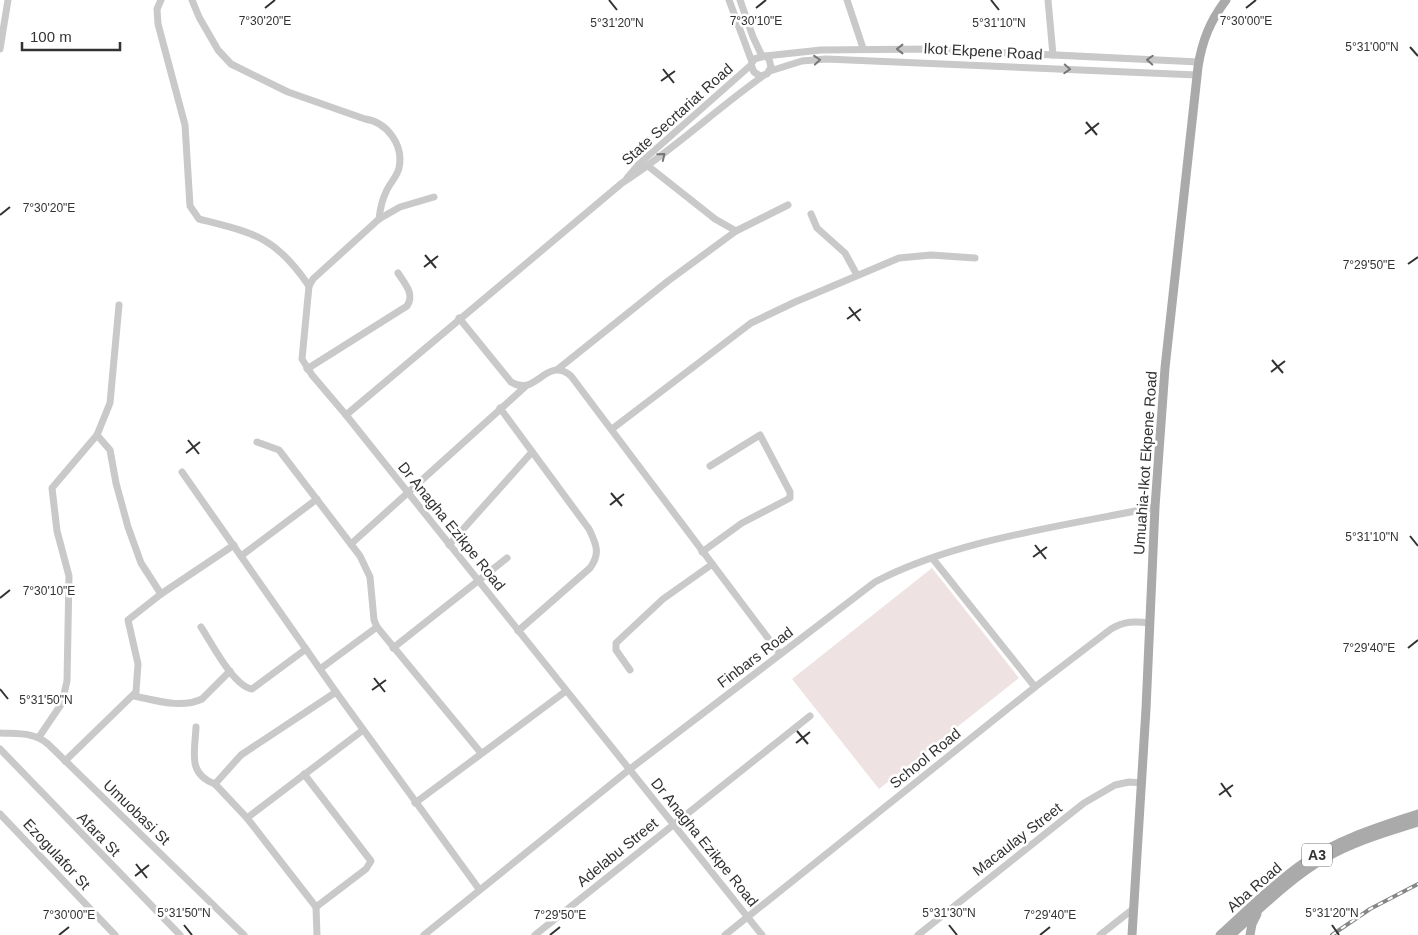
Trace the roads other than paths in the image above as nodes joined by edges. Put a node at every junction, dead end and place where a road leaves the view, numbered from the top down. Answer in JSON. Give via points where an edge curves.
{"nodes":[{"id":1,"x":8,"y":0,"type":"edge"},
{"id":2,"x":161,"y":0,"type":"edge"},
{"id":3,"x":192,"y":0,"type":"edge"},
{"id":4,"x":729,"y":0,"type":"edge"},
{"id":5,"x":740,"y":0,"type":"edge"},
{"id":6,"x":847,"y":0,"type":"edge"},
{"id":7,"x":1048,"y":0,"type":"edge"},
{"id":8,"x":1226,"y":0,"type":"edge"},
{"id":9,"x":863,"y":48,"type":"junction"},
{"id":10,"x":0,"y":49,"type":"edge"},
{"id":11,"x":1053,"y":55,"type":"junction"},
{"id":12,"x":764,"y":56,"type":"junction"},
{"id":13,"x":1198,"y":62,"type":"junction"},
{"id":14,"x":752,"y":64,"type":"junction"},
{"id":15,"x":770,"y":71,"type":"junction"},
{"id":16,"x":1197,"y":75,"type":"junction"},
{"id":17,"x":763,"y":76,"type":"junction"},
{"id":18,"x":648,"y":166,"type":"junction"},
{"id":19,"x":622,"y":184,"type":"junction"},
{"id":20,"x":434,"y":197,"type":"dead end"},
{"id":21,"x":788,"y":206,"type":"dead end"},
{"id":22,"x":811,"y":214,"type":"dead end"},
{"id":23,"x":379,"y":219,"type":"junction"},
{"id":24,"x":736,"y":231,"type":"junction"},
{"id":25,"x":975,"y":258,"type":"dead end"},
{"id":26,"x":398,"y":274,"type":"dead end"},
{"id":27,"x":857,"y":275,"type":"junction"},
{"id":28,"x":309,"y":286,"type":"junction"},
{"id":29,"x":119,"y":305,"type":"dead end"},
{"id":30,"x":459,"y":318,"type":"junction"},
{"id":31,"x":307,"y":369,"type":"junction"},
{"id":32,"x":558,"y":369,"type":"junction"},
{"id":33,"x":521,"y":388,"type":"junction"},
{"id":34,"x":500,"y":408,"type":"junction"},
{"id":35,"x":346,"y":415,"type":"junction"},
{"id":36,"x":612,"y":429,"type":"junction"},
{"id":37,"x":97,"y":435,"type":"junction"},
{"id":38,"x":258,"y":442,"type":"dead end"},
{"id":39,"x":532,"y":452,"type":"junction"},
{"id":40,"x":710,"y":466,"type":"dead end"},
{"id":41,"x":182,"y":472,"type":"dead end"},
{"id":42,"x":406,"y":492,"type":"junction"},
{"id":43,"x":317,"y":499,"type":"junction"},
{"id":44,"x":1155,"y":507,"type":"junction"},
{"id":45,"x":350,"y":544,"type":"junction"},
{"id":46,"x":234,"y":545,"type":"junction"},
{"id":47,"x":449,"y":545,"type":"junction"},
{"id":48,"x":702,"y":552,"type":"junction"},
{"id":49,"x":242,"y":556,"type":"junction"},
{"id":50,"x":507,"y":558,"type":"dead end"},
{"id":51,"x":933,"y":559,"type":"junction"},
{"id":52,"x":711,"y":565,"type":"junction"},
{"id":53,"x":478,"y":581,"type":"junction"},
{"id":54,"x":160,"y":594,"type":"junction"},
{"id":55,"x":1150,"y":623,"type":"junction"},
{"id":56,"x":201,"y":627,"type":"dead end"},
{"id":57,"x":377,"y":627,"type":"junction"},
{"id":58,"x":518,"y":631,"type":"junction"},
{"id":59,"x":393,"y":648,"type":"junction"},
{"id":60,"x":306,"y":649,"type":"junction"},
{"id":61,"x":780,"y":654,"type":"junction"},
{"id":62,"x":320,"y":669,"type":"junction"},
{"id":63,"x":630,"y":670,"type":"dead end"},
{"id":64,"x":230,"y":672,"type":"junction"},
{"id":65,"x":1035,"y":687,"type":"junction"},
{"id":66,"x":566,"y":691,"type":"junction"},
{"id":67,"x":336,"y":692,"type":"junction"},
{"id":68,"x":134,"y":696,"type":"junction"},
{"id":69,"x":810,"y":716,"type":"dead end"},
{"id":70,"x":196,"y":727,"type":"dead end"},
{"id":71,"x":363,"y":730,"type":"junction"},
{"id":72,"x":0,"y":733,"type":"edge"},
{"id":73,"x":39,"y":737,"type":"junction"},
{"id":74,"x":0,"y":750,"type":"edge"},
{"id":75,"x":481,"y":753,"type":"junction"},
{"id":76,"x":65,"y":760,"type":"junction"},
{"id":77,"x":630,"y":769,"type":"junction"},
{"id":78,"x":304,"y":774,"type":"junction"},
{"id":79,"x":1142,"y":783,"type":"junction"},
{"id":80,"x":216,"y":784,"type":"junction"},
{"id":81,"x":415,"y":803,"type":"junction"},
{"id":82,"x":0,"y":814,"type":"edge"},
{"id":83,"x":1418,"y":814,"type":"edge"},
{"id":84,"x":247,"y":818,"type":"junction"},
{"id":85,"x":1418,"y":822,"type":"edge"},
{"id":86,"x":673,"y":825,"type":"junction"},
{"id":87,"x":479,"y":889,"type":"junction"},
{"id":88,"x":316,"y":907,"type":"junction"},
{"id":89,"x":1261,"y":908,"type":"junction"},
{"id":90,"x":1133,"y":909,"type":"junction"},
{"id":91,"x":747,"y":917,"type":"junction"},
{"id":92,"x":1236,"y":930,"type":"edge"},
{"id":93,"x":115,"y":935,"type":"edge"},
{"id":94,"x":180,"y":935,"type":"edge"},
{"id":95,"x":244,"y":935,"type":"edge"},
{"id":96,"x":317,"y":935,"type":"edge"},
{"id":97,"x":424,"y":935,"type":"edge"},
{"id":98,"x":535,"y":935,"type":"edge"},
{"id":99,"x":726,"y":935,"type":"edge"},
{"id":100,"x":762,"y":935,"type":"edge"},
{"id":101,"x":918,"y":935,"type":"edge"},
{"id":102,"x":1100,"y":935,"type":"edge"},
{"id":103,"x":1132,"y":935,"type":"edge"},
{"id":104,"x":1220,"y":935,"type":"edge"},
{"id":105,"x":1250,"y":935,"type":"edge"}],
"edges":[{"from":1,"to":10,"type":"street"},
{"from":2,"to":28,"type":"street","via":[[157,9],[158,24],[185,125],[190,206],[194,214],[198,219],[241,230],[272,243],[292,261]]},
{"from":3,"to":23,"type":"street","via":[[218,50],[231,64],[288,92],[376,120],[386,127],[396,142],[400,159],[399,170],[386,192]]},
{"from":4,"to":14,"type":"street"},
{"from":5,"to":12,"type":"street","via":[[753,37]]},
{"from":6,"to":9,"type":"street"},
{"from":7,"to":11,"type":"street"},
{"from":8,"to":13,"type":"main road","name":"Umuahia-Ikot Ekpene Road","via":[[1208,29]]},
{"from":11,"to":9,"type":"street","one_way":true},
{"from":9,"to":12,"type":"street"},
{"from":13,"to":11,"type":"street","one_way":true},
{"from":12,"to":14,"type":"street","via":[[754,58]]},
{"from":12,"to":15,"type":"street","via":[[771,62]]},
{"from":13,"to":16,"type":"main road","name":"Umuahia-Ikot Ekpene Road"},
{"from":14,"to":17,"type":"street","via":[[754,72]]},
{"from":14,"to":19,"type":"street","name":"State Secrtariat Road","via":[[639,164]]},
{"from":15,"to":16,"type":"street","name":"Ikot Ekpene Road","one_way":true,"via":[[802,61],[826,59]]},
{"from":15,"to":17,"type":"street"},
{"from":16,"to":44,"type":"main road","name":"Umuahia-Ikot Ekpene Road","via":[[1165,368]]},
{"from":18,"to":17,"type":"street","one_way":true},
{"from":18,"to":19,"type":"street"},
{"from":18,"to":24,"type":"street","via":[[715,219]]},
{"from":19,"to":30,"type":"street"},
{"from":20,"to":23,"type":"street","via":[[400,207]]},
{"from":21,"to":24,"type":"street"},
{"from":22,"to":27,"type":"street","via":[[817,228],[845,253]]},
{"from":23,"to":28,"type":"street"},
{"from":24,"to":32,"type":"street","via":[[668,280]]},
{"from":25,"to":27,"type":"street","via":[[931,255],[899,258]]},
{"from":26,"to":31,"type":"street","via":[[410,293],[407,306]]},
{"from":27,"to":36,"type":"street","via":[[751,323]]},
{"from":28,"to":31,"type":"street","via":[[302,347]]},
{"from":29,"to":37,"type":"street","via":[[110,403]]},
{"from":30,"to":33,"type":"street","via":[[510,382]]},
{"from":30,"to":35,"type":"street"},
{"from":31,"to":35,"type":"street","name":"Dr Anagha Ezikpe Road"},
{"from":32,"to":33,"type":"street"},
{"from":32,"to":36,"type":"street","via":[[571,376]]},
{"from":33,"to":34,"type":"street"},
{"from":34,"to":39,"type":"street"},
{"from":34,"to":42,"type":"street"},
{"from":35,"to":42,"type":"street","name":"Dr Anagha Ezikpe Road"},
{"from":36,"to":48,"type":"street"},
{"from":37,"to":54,"type":"street","via":[[110,450],[128,527],[141,563]]},
{"from":37,"to":73,"type":"street","via":[[52,488],[69,576],[67,681],[62,703]]},
{"from":38,"to":43,"type":"street","via":[[279,450]]},
{"from":39,"to":47,"type":"street"},
{"from":39,"to":58,"type":"street","via":[[589,529],[598,550],[597,559],[590,568]]},
{"from":40,"to":48,"type":"street","via":[[760,435],[790,492],[790,498],[742,523]]},
{"from":41,"to":46,"type":"street"},
{"from":42,"to":45,"type":"street"},
{"from":42,"to":47,"type":"street","name":"Dr Anagha Ezikpe Road"},
{"from":43,"to":45,"type":"street"},
{"from":43,"to":49,"type":"street"},
{"from":44,"to":51,"type":"street","name":"Finbars Road","via":[[982,544]]},
{"from":44,"to":55,"type":"main road","name":"Umuahia-Ikot Ekpene Road"},
{"from":45,"to":57,"type":"street","via":[[370,577]]},
{"from":46,"to":49,"type":"street"},
{"from":46,"to":54,"type":"street"},
{"from":47,"to":53,"type":"street","name":"Dr Anagha Ezikpe Road"},
{"from":48,"to":52,"type":"street"},
{"from":49,"to":60,"type":"street"},
{"from":50,"to":53,"type":"street"},
{"from":51,"to":61,"type":"street","name":"Finbars Road","via":[[906,566],[875,582]]},
{"from":51,"to":65,"type":"street"},
{"from":52,"to":61,"type":"street"},
{"from":52,"to":63,"type":"street","via":[[663,599],[616,643],[616,650]]},
{"from":53,"to":58,"type":"street","name":"Dr Anagha Ezikpe Road"},
{"from":53,"to":59,"type":"street"},
{"from":54,"to":68,"type":"street","via":[[128,620],[138,664]]},
{"from":55,"to":65,"type":"street","name":"School Road","via":[[1121,623]]},
{"from":55,"to":79,"type":"main road","name":"Umuahia-Ikot Ekpene Road"},
{"from":56,"to":64,"type":"street"},
{"from":57,"to":59,"type":"street"},
{"from":57,"to":62,"type":"street"},
{"from":58,"to":66,"type":"street","name":"Dr Anagha Ezikpe Road"},
{"from":59,"to":75,"type":"street"},
{"from":60,"to":62,"type":"street"},
{"from":60,"to":64,"type":"street","via":[[252,689]]},
{"from":61,"to":77,"type":"street","name":"Finbars Road"},
{"from":62,"to":67,"type":"street"},
{"from":64,"to":68,"type":"street","via":[[197,702],[171,703]]},
{"from":65,"to":91,"type":"street","name":"School Road"},
{"from":66,"to":75,"type":"street"},
{"from":66,"to":77,"type":"street","name":"Dr Anagha Ezikpe Road"},
{"from":67,"to":71,"type":"street"},
{"from":67,"to":80,"type":"street","via":[[241,755]]},
{"from":68,"to":76,"type":"street"},
{"from":69,"to":86,"type":"street","name":"Adelabu Street"},
{"from":70,"to":80,"type":"street","via":[[197,772],[203,780]]},
{"from":71,"to":78,"type":"street"},
{"from":71,"to":81,"type":"street"},
{"from":72,"to":73,"type":"street"},
{"from":73,"to":76,"type":"street","name":"Umuobasi St"},
{"from":74,"to":94,"type":"street","name":"Afara St"},
{"from":75,"to":81,"type":"street"},
{"from":76,"to":95,"type":"street","name":"Umuobasi St"},
{"from":77,"to":86,"type":"street","name":"Dr Anagha Ezikpe Road"},
{"from":77,"to":87,"type":"street","name":"Finbars Road"},
{"from":78,"to":84,"type":"street"},
{"from":78,"to":88,"type":"street","via":[[371,861],[366,869]]},
{"from":79,"to":90,"type":"main road","name":"Umuahia-Ikot Ekpene Road"},
{"from":79,"to":101,"type":"street","name":"Macaulay Street","via":[[1115,785],[1084,803]]},
{"from":80,"to":84,"type":"street"},
{"from":81,"to":87,"type":"street"},
{"from":82,"to":93,"type":"street","name":"Ezogulafor St"},
{"from":83,"to":92,"type":"main road","name":"Aba Road","number":"A3","via":[[1362,833],[1324,851],[1283,879]]},
{"from":84,"to":88,"type":"street"},
{"from":85,"to":89,"type":"main road","name":"Aba Road","number":"A3","via":[[1327,857]]},
{"from":86,"to":91,"type":"street","name":"Dr Anagha Ezikpe Road"},
{"from":86,"to":98,"type":"street","name":"Adelabu Street"},
{"from":87,"to":97,"type":"street","name":"Finbars Road"},
{"from":88,"to":96,"type":"street"},
{"from":89,"to":92,"type":"main road","name":"Aba Road","number":"A3"},
{"from":89,"to":105,"type":"main road"},
{"from":90,"to":102,"type":"street"},
{"from":90,"to":103,"type":"main road","name":"Umuahia-Ikot Ekpene Road"},
{"from":91,"to":99,"type":"street","name":"School Road"},
{"from":91,"to":100,"type":"street","name":"Dr Anagha Ezikpe Road"},
{"from":92,"to":104,"type":"main road","name":"Aba Road"}]}
